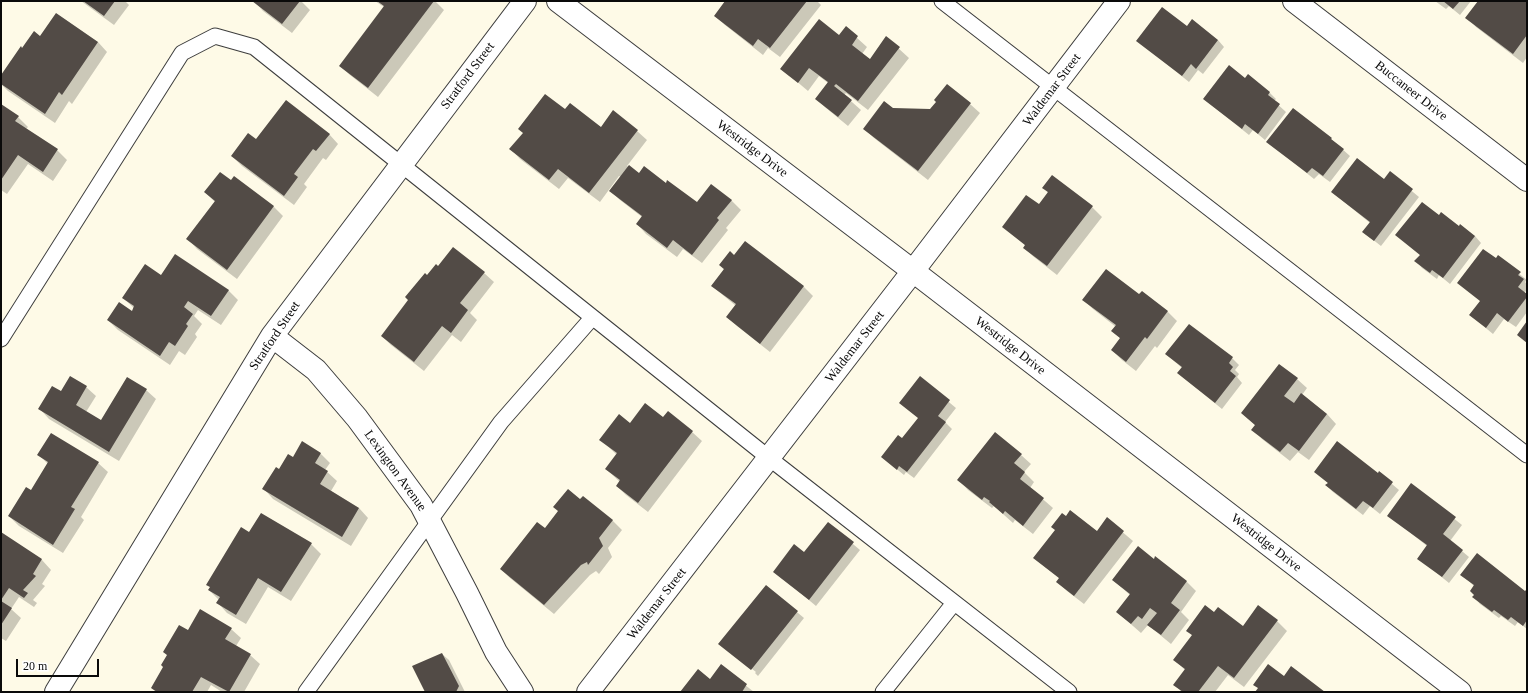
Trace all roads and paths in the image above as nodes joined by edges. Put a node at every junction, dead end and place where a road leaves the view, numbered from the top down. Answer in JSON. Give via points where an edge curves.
{"nodes":[{"id":1,"x":525,"y":1,"type":"edge"},
{"id":2,"x":558,"y":1,"type":"edge"},
{"id":3,"x":942,"y":1,"type":"edge"},
{"id":4,"x":1119,"y":1,"type":"edge"},
{"id":5,"x":1294,"y":1,"type":"edge"},
{"id":6,"x":1054,"y":87,"type":"junction"},
{"id":7,"x":401,"y":166,"type":"junction"},
{"id":8,"x":1527,"y":180,"type":"edge"},
{"id":9,"x":913,"y":271,"type":"junction"},
{"id":10,"x":592,"y":318,"type":"junction"},
{"id":11,"x":272,"y":336,"type":"junction"},
{"id":12,"x":1,"y":339,"type":"edge"},
{"id":13,"x":1527,"y":455,"type":"edge"},
{"id":14,"x":769,"y":458,"type":"junction"},
{"id":15,"x":430,"y":521,"type":"junction"},
{"id":16,"x":954,"y":602,"type":"junction"},
{"id":17,"x":56,"y":692,"type":"edge"},
{"id":18,"x":306,"y":692,"type":"edge"},
{"id":19,"x":522,"y":692,"type":"edge"},
{"id":20,"x":588,"y":692,"type":"edge"},
{"id":21,"x":883,"y":692,"type":"edge"},
{"id":22,"x":1069,"y":692,"type":"edge"},
{"id":23,"x":1460,"y":692,"type":"edge"}],
"edges":[{"from":1,"to":7,"type":"street","name":"Stratford Street"},
{"from":2,"to":9,"type":"street","name":"Westridge Drive"},
{"from":3,"to":6,"type":"lane"},
{"from":4,"to":6,"type":"street","name":"Waldemar Street"},
{"from":5,"to":8,"type":"street","name":"Buccaneer Drive"},
{"from":6,"to":9,"type":"street","name":"Waldemar Street"},
{"from":6,"to":13,"type":"lane"},
{"from":7,"to":10,"type":"lane"},
{"from":7,"to":11,"type":"street","name":"Stratford Street"},
{"from":7,"to":12,"type":"lane","via":[[254,47],[215,36],[182,53]]},
{"from":9,"to":14,"type":"street","name":"Waldemar Street"},
{"from":9,"to":23,"type":"street","name":"Westridge Drive"},
{"from":10,"to":14,"type":"lane"},
{"from":10,"to":15,"type":"lane","via":[[501,422]]},
{"from":11,"to":15,"type":"street","name":"Lexington Avenue","via":[[316,370],[357,418]]},
{"from":11,"to":17,"type":"street","name":"Stratford Street"},
{"from":14,"to":16,"type":"lane"},
{"from":14,"to":20,"type":"street","name":"Waldemar Street"},
{"from":15,"to":18,"type":"lane"},
{"from":15,"to":19,"type":"street","name":"Lexington Avenue","via":[[496,652]]},
{"from":16,"to":21,"type":"lane"},
{"from":16,"to":22,"type":"lane"}]}
